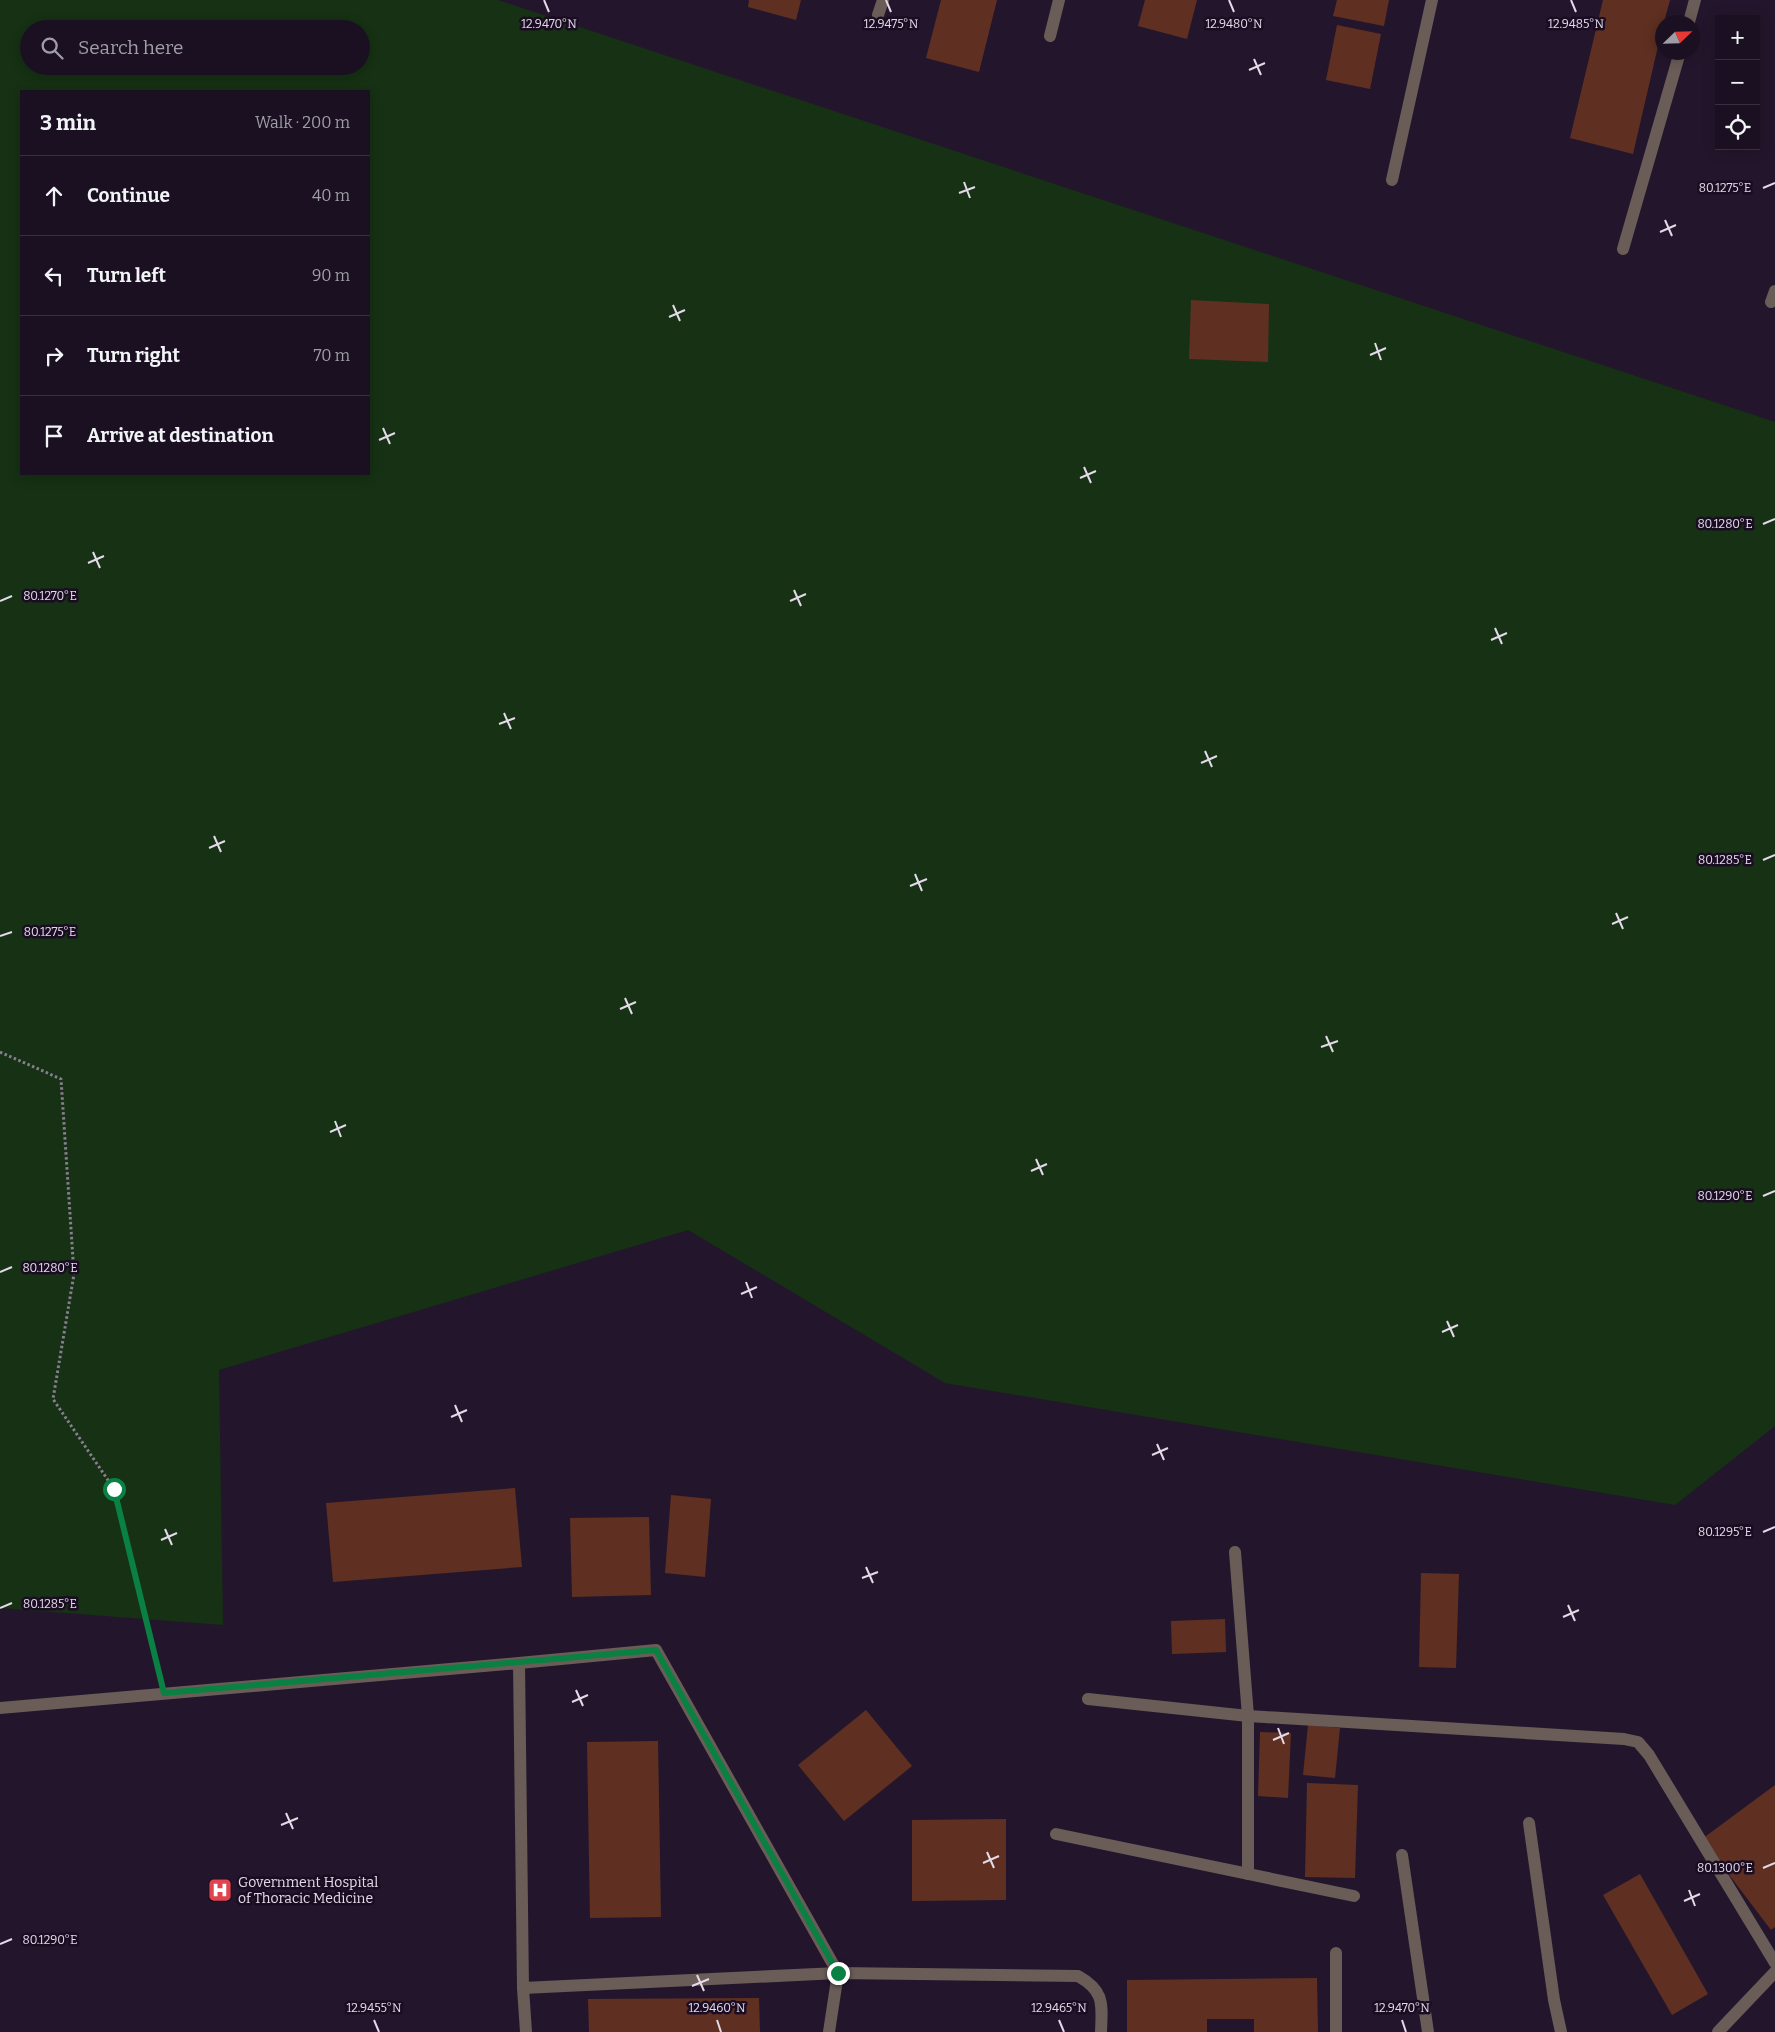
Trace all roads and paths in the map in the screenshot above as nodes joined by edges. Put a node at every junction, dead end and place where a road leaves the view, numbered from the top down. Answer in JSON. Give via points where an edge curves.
{"nodes":[{"id":1,"x":883,"y":0,"type":"edge"},
{"id":2,"x":1059,"y":0,"type":"edge"},
{"id":3,"x":1432,"y":0,"type":"edge"},
{"id":4,"x":1695,"y":0,"type":"edge"},
{"id":5,"x":878,"y":15,"type":"dead end"},
{"id":6,"x":1691,"y":15,"type":"edge"},
{"id":7,"x":1050,"y":36,"type":"dead end"},
{"id":8,"x":1678,"y":60,"type":"edge"},
{"id":9,"x":1392,"y":180,"type":"dead end"},
{"id":10,"x":1623,"y":250,"type":"dead end"},
{"id":11,"x":0,"y":1052,"type":"edge"},
{"id":12,"x":1235,"y":1552,"type":"dead end"},
{"id":13,"x":519,"y":1663,"type":"junction"},
{"id":14,"x":164,"y":1693,"type":"junction"},
{"id":15,"x":1088,"y":1699,"type":"dead end"},
{"id":16,"x":0,"y":1708,"type":"edge"},
{"id":17,"x":1248,"y":1716,"type":"junction"},
{"id":18,"x":1529,"y":1823,"type":"dead end"},
{"id":19,"x":1056,"y":1834,"type":"dead end"},
{"id":20,"x":1402,"y":1854,"type":"dead end"},
{"id":21,"x":1248,"y":1874,"type":"junction"},
{"id":22,"x":1354,"y":1896,"type":"dead end"},
{"id":23,"x":1336,"y":1953,"type":"dead end"},
{"id":24,"x":1775,"y":1963,"type":"edge"},
{"id":25,"x":1775,"y":1972,"type":"edge"},
{"id":26,"x":838,"y":1973,"type":"junction"},
{"id":27,"x":523,"y":1988,"type":"junction"},
{"id":28,"x":526,"y":2032,"type":"edge"},
{"id":29,"x":829,"y":2032,"type":"edge"},
{"id":30,"x":1102,"y":2032,"type":"edge"},
{"id":31,"x":1336,"y":2032,"type":"edge"},
{"id":32,"x":1428,"y":2032,"type":"edge"},
{"id":33,"x":1561,"y":2032,"type":"edge"},
{"id":34,"x":1718,"y":2032,"type":"edge"}],
"edges":[{"from":1,"to":5,"type":"street"},
{"from":2,"to":7,"type":"street"},
{"from":3,"to":9,"type":"street"},
{"from":4,"to":6,"type":"street"},
{"from":8,"to":10,"type":"street"},
{"from":11,"to":14,"type":"path","via":[[60,1079],[74,1274],[53,1399],[114,1489]]},
{"from":12,"to":17,"type":"street"},
{"from":13,"to":14,"type":"street"},
{"from":13,"to":26,"type":"street","via":[[656,1650]]},
{"from":13,"to":27,"type":"street"},
{"from":14,"to":16,"type":"street"},
{"from":15,"to":17,"type":"street"},
{"from":17,"to":21,"type":"street"},
{"from":17,"to":24,"type":"street","via":[[1638,1742]]},
{"from":18,"to":33,"type":"street"},
{"from":19,"to":21,"type":"street"},
{"from":20,"to":32,"type":"street"},
{"from":21,"to":22,"type":"street"},
{"from":23,"to":31,"type":"street"},
{"from":25,"to":34,"type":"street"},
{"from":26,"to":27,"type":"street"},
{"from":26,"to":29,"type":"street"},
{"from":26,"to":30,"type":"street","via":[[1078,1976],[1097,1990],[1102,2001]]},
{"from":27,"to":28,"type":"street"}]}
